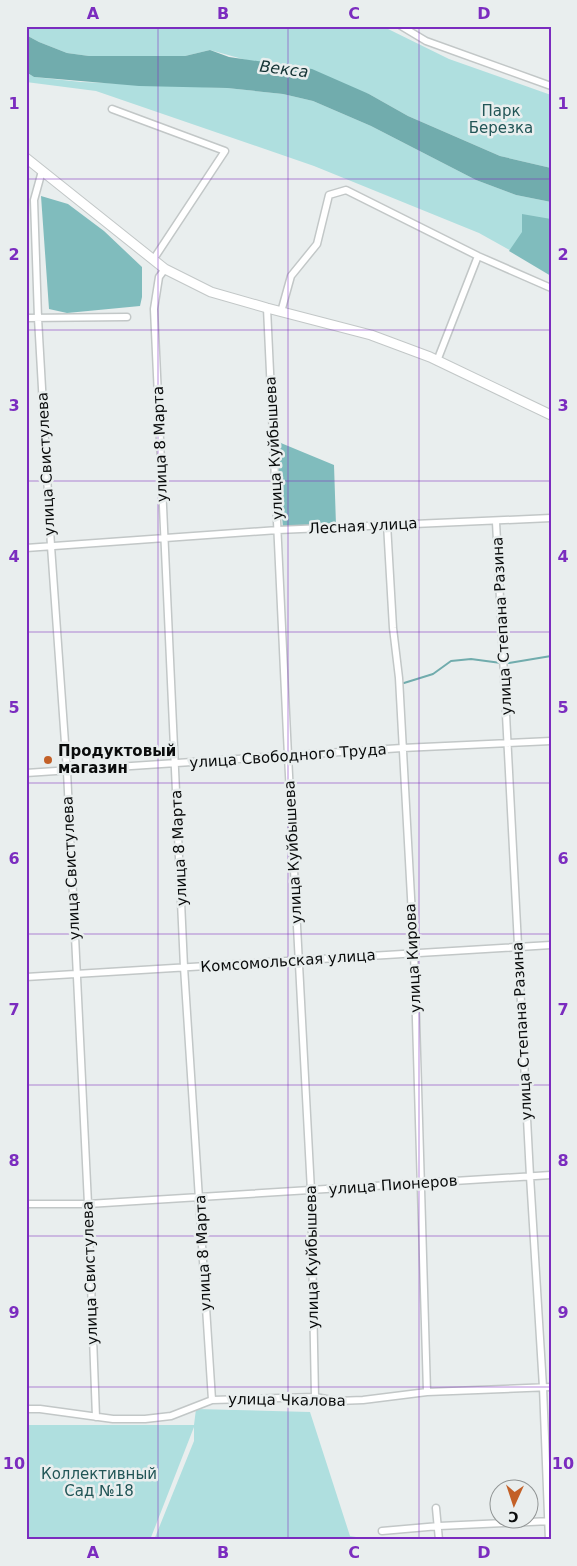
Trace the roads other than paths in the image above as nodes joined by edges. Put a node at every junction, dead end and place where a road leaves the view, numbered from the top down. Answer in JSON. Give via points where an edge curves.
{"nodes":[{"id":1,"x":401,"y":26,"type":"edge"},
{"id":2,"x":551,"y":86,"type":"edge"},
{"id":3,"x":112,"y":109,"type":"dead end"},
{"id":4,"x":26,"y":158,"type":"edge"},
{"id":5,"x":42,"y":171,"type":"junction"},
{"id":6,"x":478,"y":256,"type":"junction"},
{"id":7,"x":153,"y":260,"type":"junction"},
{"id":8,"x":165,"y":269,"type":"junction"},
{"id":9,"x":551,"y":288,"type":"edge"},
{"id":10,"x":267,"y":308,"type":"junction"},
{"id":11,"x":281,"y":312,"type":"junction"},
{"id":12,"x":127,"y":317,"type":"dead end"},
{"id":13,"x":26,"y":318,"type":"edge"},
{"id":14,"x":38,"y":318,"type":"junction"},
{"id":15,"x":437,"y":361,"type":"junction"},
{"id":16,"x":551,"y":415,"type":"edge"},
{"id":17,"x":551,"y":518,"type":"edge"},
{"id":18,"x":496,"y":522,"type":"junction"},
{"id":19,"x":387,"y":524,"type":"junction"},
{"id":20,"x":278,"y":530,"type":"junction"},
{"id":21,"x":164,"y":538,"type":"junction"},
{"id":22,"x":51,"y":546,"type":"junction"},
{"id":23,"x":26,"y":548,"type":"edge"},
{"id":24,"x":551,"y":741,"type":"edge"},
{"id":25,"x":508,"y":744,"type":"junction"},
{"id":26,"x":402,"y":748,"type":"junction"},
{"id":27,"x":288,"y":756,"type":"junction"},
{"id":28,"x":175,"y":764,"type":"junction"},
{"id":29,"x":66,"y":771,"type":"junction"},
{"id":30,"x":26,"y":773,"type":"edge"},
{"id":31,"x":551,"y":945,"type":"edge"},
{"id":32,"x":518,"y":947,"type":"junction"},
{"id":33,"x":414,"y":952,"type":"junction"},
{"id":34,"x":300,"y":960,"type":"junction"},
{"id":35,"x":184,"y":967,"type":"junction"},
{"id":36,"x":77,"y":974,"type":"junction"},
{"id":37,"x":26,"y":977,"type":"edge"},
{"id":38,"x":551,"y":1175,"type":"edge"},
{"id":39,"x":530,"y":1176,"type":"junction"},
{"id":40,"x":421,"y":1183,"type":"junction"},
{"id":41,"x":311,"y":1191,"type":"junction"},
{"id":42,"x":200,"y":1197,"type":"junction"},
{"id":43,"x":26,"y":1204,"type":"edge"},
{"id":44,"x":88,"y":1204,"type":"junction"},
{"id":45,"x":547,"y":1387,"type":"edge"},
{"id":46,"x":427,"y":1392,"type":"junction"},
{"id":47,"x":315,"y":1397,"type":"junction"},
{"id":48,"x":212,"y":1400,"type":"junction"},
{"id":49,"x":26,"y":1409,"type":"edge"},
{"id":50,"x":96,"y":1417,"type":"junction"},
{"id":51,"x":436,"y":1508,"type":"dead end"},
{"id":52,"x":550,"y":1521,"type":"edge"},
{"id":53,"x":439,"y":1526,"type":"junction"},
{"id":54,"x":382,"y":1531,"type":"dead end"},
{"id":55,"x":439,"y":1540,"type":"edge"},
{"id":56,"x":549,"y":1540,"type":"edge"}],
"edges":[{"from":1,"to":2,"type":"street","via":[[426,41]]},
{"from":3,"to":7,"type":"street","via":[[225,151]]},
{"from":4,"to":5,"type":"main road"},
{"from":5,"to":7,"type":"main road"},
{"from":5,"to":14,"type":"street","name":"улица Свистулева","via":[[34,200]]},
{"from":6,"to":9,"type":"street"},
{"from":6,"to":11,"type":"street","via":[[346,190],[329,195],[317,244],[291,276]]},
{"from":6,"to":15,"type":"street"},
{"from":7,"to":8,"type":"main road"},
{"from":8,"to":10,"type":"main road","via":[[211,292]]},
{"from":8,"to":21,"type":"street","name":"улица 8 Марта","via":[[159,277],[154,309]]},
{"from":10,"to":11,"type":"main road"},
{"from":10,"to":20,"type":"street","name":"улица Куйбышева"},
{"from":11,"to":15,"type":"main road","via":[[371,335]]},
{"from":12,"to":14,"type":"street"},
{"from":13,"to":14,"type":"street"},
{"from":14,"to":22,"type":"street","name":"улица Свистулева"},
{"from":15,"to":16,"type":"main road"},
{"from":17,"to":18,"type":"street","name":"Лесная улица"},
{"from":18,"to":19,"type":"street","name":"Лесная улица"},
{"from":18,"to":25,"type":"street","name":"улица Степана Разина"},
{"from":19,"to":20,"type":"street","name":"Лесная улица"},
{"from":19,"to":26,"type":"street","name":"улица Кирова"},
{"from":20,"to":21,"type":"street","name":"Лесная улица"},
{"from":20,"to":27,"type":"street","name":"улица Куйбышева"},
{"from":21,"to":22,"type":"street","name":"Лесная улица"},
{"from":21,"to":28,"type":"street","name":"улица 8 Марта"},
{"from":22,"to":23,"type":"street","name":"Лесная улица"},
{"from":22,"to":29,"type":"street","name":"улица Свистулева"},
{"from":24,"to":25,"type":"street","name":"улица Свободного Труда"},
{"from":25,"to":26,"type":"street","name":"улица Свободного Труда"},
{"from":25,"to":32,"type":"street","name":"улица Степана Разина"},
{"from":26,"to":27,"type":"street","name":"улица Свободного Труда"},
{"from":26,"to":33,"type":"street","name":"улица Кирова"},
{"from":27,"to":28,"type":"street","name":"улица Свободного Труда"},
{"from":27,"to":34,"type":"street","name":"улица Куйбышева"},
{"from":28,"to":29,"type":"street","name":"улица Свободного Труда"},
{"from":28,"to":35,"type":"street","name":"улица 8 Марта"},
{"from":29,"to":30,"type":"street","name":"улица Свободного Труда"},
{"from":29,"to":36,"type":"street","name":"улица Свистулева"},
{"from":31,"to":32,"type":"street","name":"Комсомольская улица"},
{"from":32,"to":33,"type":"street","name":"Комсомольская улица"},
{"from":32,"to":39,"type":"street","name":"улица Степана Разина"},
{"from":33,"to":34,"type":"street","name":"Комсомольская улица"},
{"from":33,"to":40,"type":"street","name":"улица Кирова"},
{"from":34,"to":35,"type":"street","name":"Комсомольская улица"},
{"from":34,"to":41,"type":"street","name":"улица Куйбышева"},
{"from":35,"to":36,"type":"street","name":"Комсомольская улица"},
{"from":35,"to":42,"type":"street","name":"улица 8 Марта"},
{"from":36,"to":37,"type":"street","name":"Комсомольская улица"},
{"from":36,"to":44,"type":"street","name":"улица Свистулева"},
{"from":38,"to":39,"type":"street","name":"улица Пионеров"},
{"from":39,"to":40,"type":"street","name":"улица Пионеров"},
{"from":39,"to":45,"type":"street","name":"улица Степана Разина"},
{"from":40,"to":41,"type":"street","name":"улица Пионеров"},
{"from":40,"to":46,"type":"street","name":"улица Кирова"},
{"from":41,"to":42,"type":"street","name":"улица Пионеров"},
{"from":41,"to":47,"type":"street","name":"улица Куйбышева"},
{"from":42,"to":44,"type":"street","name":"улица Пионеров"},
{"from":42,"to":48,"type":"street","name":"улица 8 Марта"},
{"from":43,"to":44,"type":"street","name":"улица Пионеров"},
{"from":44,"to":50,"type":"street","name":"улица Свистулева"},
{"from":45,"to":46,"type":"street","name":"улица Чкалова"},
{"from":45,"to":52,"type":"street","name":"улица Степана Разина"},
{"from":46,"to":47,"type":"street","name":"улица Чкалова","via":[[354,1401]]},
{"from":47,"to":48,"type":"street","name":"улица Чкалова"},
{"from":48,"to":50,"type":"street","name":"улица Чкалова","via":[[172,1416],[113,1420]]},
{"from":49,"to":50,"type":"street","name":"улица Чкалова"},
{"from":51,"to":53,"type":"street"},
{"from":52,"to":53,"type":"street"},
{"from":52,"to":56,"type":"street","name":"улица Степана Разина"},
{"from":53,"to":54,"type":"street"},
{"from":53,"to":55,"type":"street"}]}
